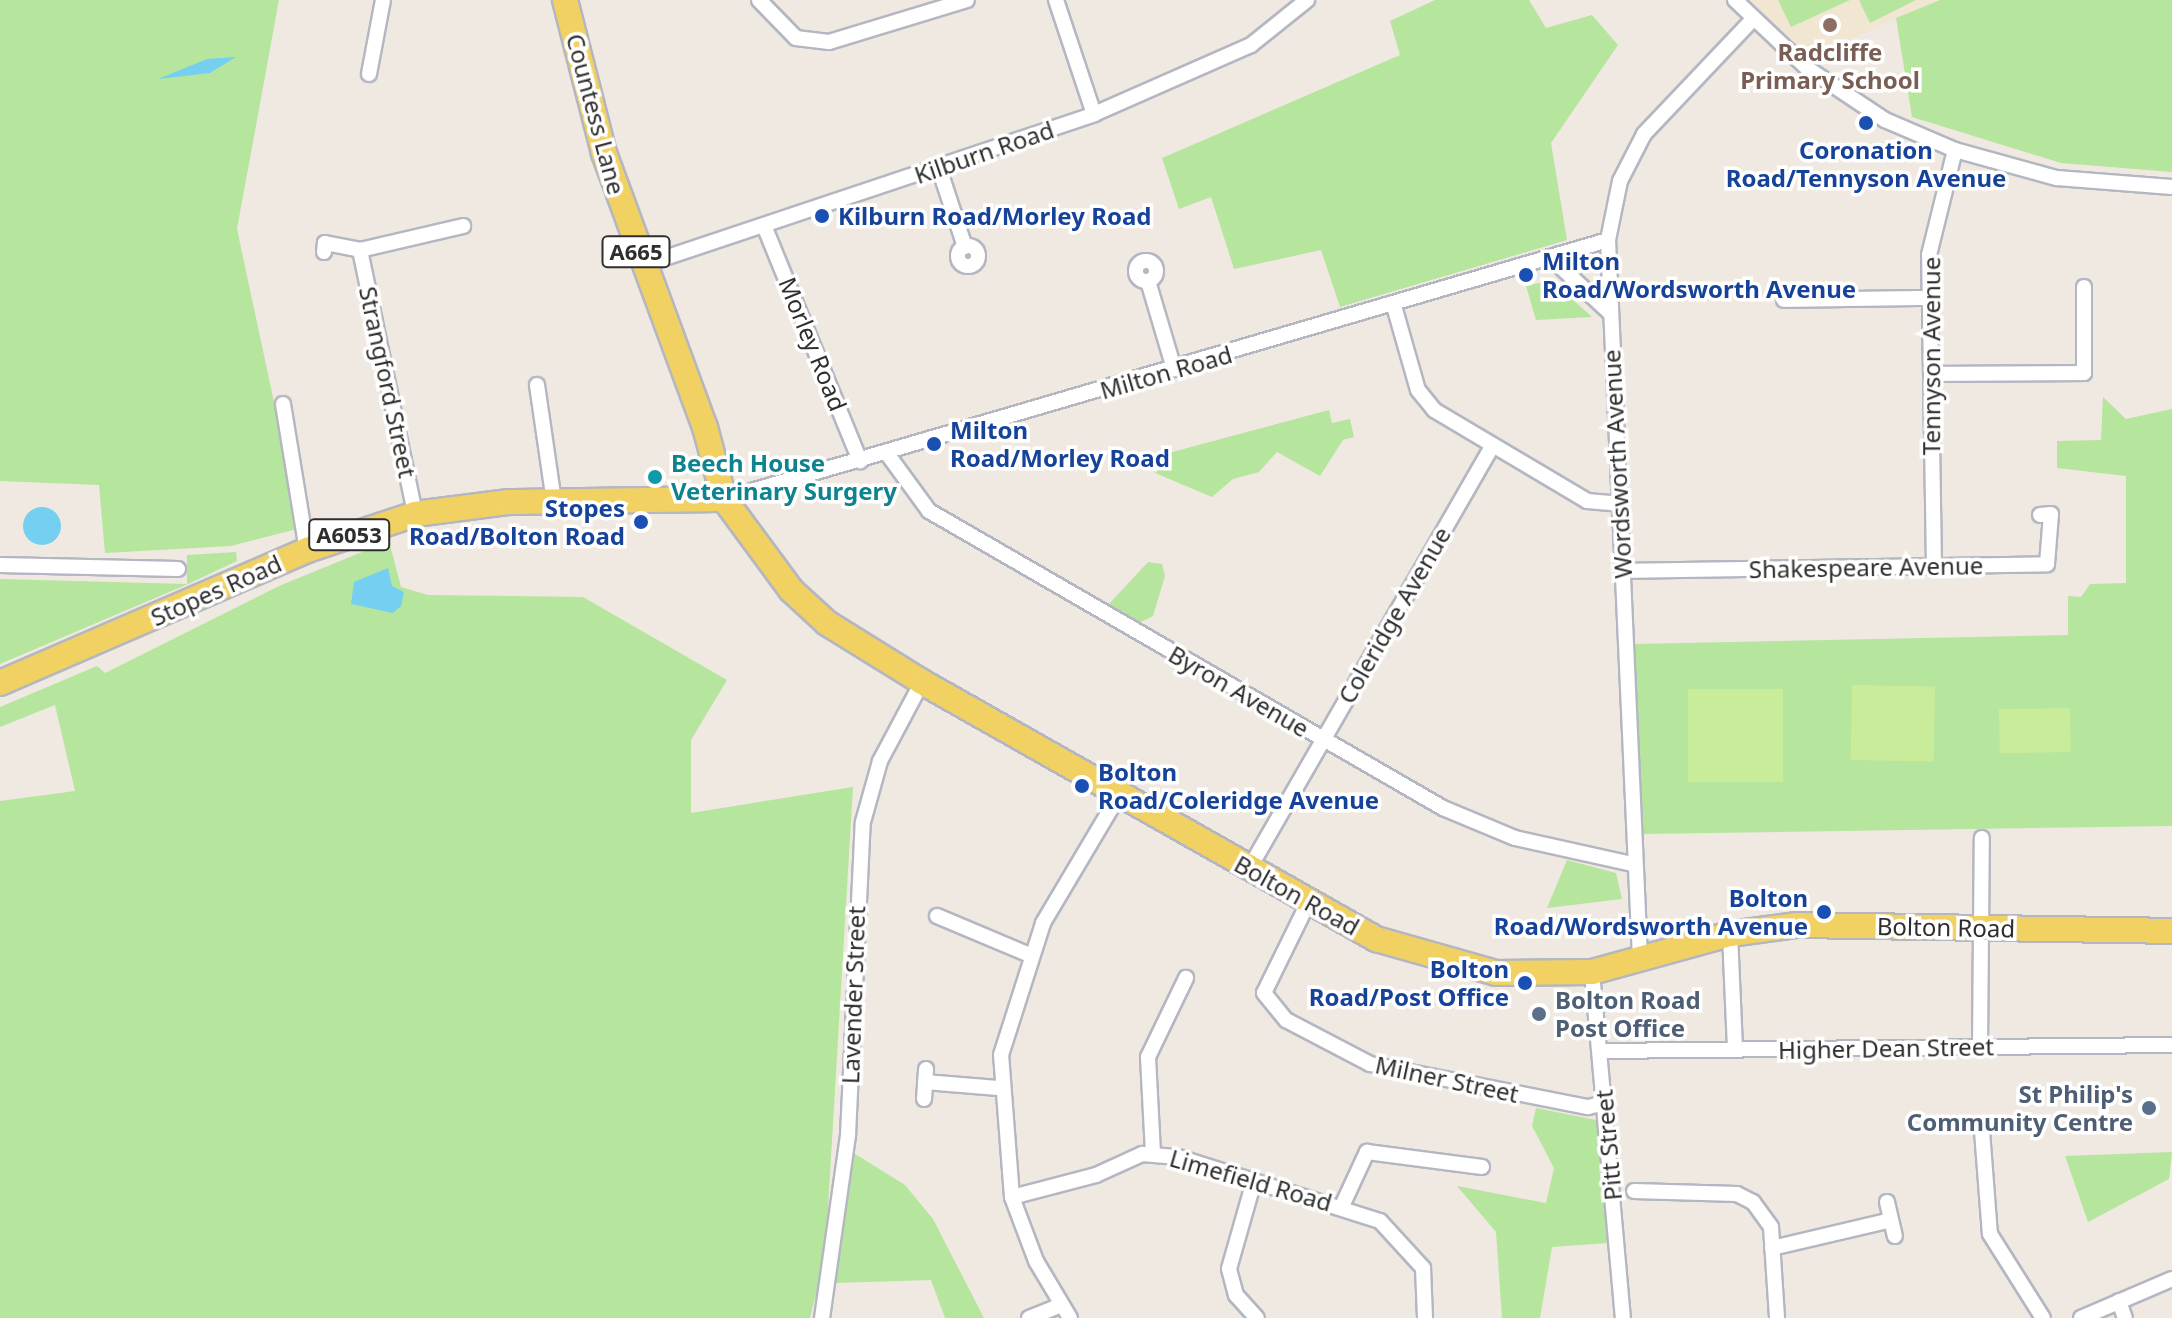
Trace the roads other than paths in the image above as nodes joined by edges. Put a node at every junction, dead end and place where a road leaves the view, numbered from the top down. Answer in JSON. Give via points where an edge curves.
{"nodes":[{"id":1,"x":383,"y":0,"type":"edge"},
{"id":2,"x":565,"y":0,"type":"edge"},
{"id":3,"x":759,"y":0,"type":"edge"},
{"id":4,"x":967,"y":0,"type":"edge"},
{"id":5,"x":1056,"y":0,"type":"edge"},
{"id":6,"x":1307,"y":0,"type":"edge"},
{"id":7,"x":1735,"y":0,"type":"edge"},
{"id":8,"x":941,"y":4,"type":"edge"},
{"id":9,"x":1752,"y":20,"type":"junction"},
{"id":10,"x":368,"y":74,"type":"dead end"},
{"id":11,"x":1094,"y":114,"type":"junction"},
{"id":12,"x":1955,"y":150,"type":"junction"},
{"id":13,"x":939,"y":168,"type":"junction"},
{"id":14,"x":2172,"y":187,"type":"edge"},
{"id":15,"x":463,"y":225,"type":"dead end"},
{"id":16,"x":765,"y":228,"type":"junction"},
{"id":17,"x":1608,"y":240,"type":"junction"},
{"id":18,"x":965,"y":247,"type":"dead end"},
{"id":19,"x":360,"y":250,"type":"junction"},
{"id":20,"x":324,"y":252,"type":"dead end"},
{"id":21,"x":1552,"y":259,"type":"junction"},
{"id":22,"x":641,"y":266,"type":"junction"},
{"id":23,"x":1148,"y":281,"type":"dead end"},
{"id":24,"x":2084,"y":287,"type":"dead end"},
{"id":25,"x":1930,"y":298,"type":"junction"},
{"id":26,"x":1784,"y":300,"type":"dead end"},
{"id":27,"x":1394,"y":306,"type":"junction"},
{"id":28,"x":1609,"y":312,"type":"junction"},
{"id":29,"x":1174,"y":369,"type":"junction"},
{"id":30,"x":1931,"y":374,"type":"junction"},
{"id":31,"x":537,"y":385,"type":"dead end"},
{"id":32,"x":283,"y":404,"type":"dead end"},
{"id":33,"x":1492,"y":446,"type":"junction"},
{"id":34,"x":886,"y":452,"type":"junction"},
{"id":35,"x":860,"y":461,"type":"junction"},
{"id":36,"x":724,"y":499,"type":"junction"},
{"id":37,"x":554,"y":501,"type":"junction"},
{"id":38,"x":1619,"y":504,"type":"junction"},
{"id":39,"x":415,"y":514,"type":"junction"},
{"id":40,"x":2040,"y":515,"type":"dead end"},
{"id":41,"x":307,"y":550,"type":"junction"},
{"id":42,"x":0,"y":565,"type":"edge"},
{"id":43,"x":1934,"y":566,"type":"junction"},
{"id":44,"x":178,"y":569,"type":"dead end"},
{"id":45,"x":1623,"y":571,"type":"junction"},
{"id":46,"x":922,"y":682,"type":"junction"},
{"id":47,"x":0,"y":683,"type":"edge"},
{"id":48,"x":1322,"y":739,"type":"junction"},
{"id":49,"x":1119,"y":795,"type":"junction"},
{"id":50,"x":1982,"y":838,"type":"dead end"},
{"id":51,"x":1632,"y":864,"type":"junction"},
{"id":52,"x":1249,"y":869,"type":"junction"},
{"id":53,"x":1308,"y":903,"type":"junction"},
{"id":54,"x":1981,"y":927,"type":"junction"},
{"id":55,"x":2172,"y":931,"type":"edge"},
{"id":56,"x":1730,"y":934,"type":"junction"},
{"id":57,"x":944,"y":938,"type":"dead end"},
{"id":58,"x":1030,"y":955,"type":"junction"},
{"id":59,"x":1640,"y":958,"type":"junction"},
{"id":60,"x":1592,"y":972,"type":"junction"},
{"id":61,"x":1178,"y":984,"type":"dead end"},
{"id":62,"x":2172,"y":1045,"type":"edge"},
{"id":63,"x":1980,"y":1047,"type":"junction"},
{"id":64,"x":1735,"y":1050,"type":"junction"},
{"id":65,"x":1600,"y":1051,"type":"junction"},
{"id":66,"x":998,"y":1088,"type":"junction"},
{"id":67,"x":924,"y":1099,"type":"dead end"},
{"id":68,"x":1605,"y":1103,"type":"junction"},
{"id":69,"x":1982,"y":1131,"type":"dead end"},
{"id":70,"x":1153,"y":1153,"type":"junction"},
{"id":71,"x":1472,"y":1169,"type":"dead end"},
{"id":72,"x":1254,"y":1181,"type":"junction"},
{"id":73,"x":1634,"y":1191,"type":"dead end"},
{"id":74,"x":1012,"y":1197,"type":"junction"},
{"id":75,"x":1887,"y":1202,"type":"dead end"},
{"id":76,"x":1342,"y":1206,"type":"junction"},
{"id":77,"x":1891,"y":1220,"type":"junction"},
{"id":78,"x":1895,"y":1236,"type":"dead end"},
{"id":79,"x":1772,"y":1248,"type":"junction"},
{"id":80,"x":2172,"y":1279,"type":"edge"},
{"id":81,"x":2119,"y":1301,"type":"junction"},
{"id":82,"x":1066,"y":1312,"type":"edge"},
{"id":83,"x":822,"y":1318,"type":"edge"},
{"id":84,"x":1029,"y":1318,"type":"edge"},
{"id":85,"x":1257,"y":1318,"type":"edge"},
{"id":86,"x":1425,"y":1318,"type":"edge"},
{"id":87,"x":1623,"y":1318,"type":"edge"},
{"id":88,"x":1777,"y":1318,"type":"edge"},
{"id":89,"x":2043,"y":1318,"type":"edge"},
{"id":90,"x":2081,"y":1318,"type":"edge"},
{"id":91,"x":2125,"y":1318,"type":"edge"}],
"edges":[{"from":1,"to":10,"type":"street"},
{"from":2,"to":22,"type":"main road","name":"Countess Lane","number":"A665"},
{"from":3,"to":8,"type":"street","via":[[783,30],[811,42],[844,41]]},
{"from":4,"to":8,"type":"street"},
{"from":5,"to":11,"type":"street"},
{"from":6,"to":11,"type":"street","name":"Kilburn Road","via":[[1251,45]]},
{"from":7,"to":9,"type":"street"},
{"from":9,"to":12,"type":"street","via":[[1846,95]]},
{"from":9,"to":17,"type":"street","name":"Wordsworth Avenue","via":[[1644,134],[1620,181]]},
{"from":11,"to":13,"type":"street","name":"Kilburn Road"},
{"from":12,"to":14,"type":"street","via":[[2057,178]]},
{"from":12,"to":25,"type":"street","name":"Tennyson Avenue","via":[[1935,221]]},
{"from":13,"to":16,"type":"street","name":"Kilburn Road"},
{"from":13,"to":18,"type":"street"},
{"from":15,"to":19,"type":"street"},
{"from":16,"to":22,"type":"street","name":"Kilburn Road"},
{"from":16,"to":35,"type":"street","name":"Morley Road"},
{"from":17,"to":21,"type":"street","name":"Milton Road"},
{"from":17,"to":28,"type":"street","name":"Wordsworth Avenue"},
{"from":19,"to":20,"type":"street","via":[[325,243]]},
{"from":19,"to":39,"type":"street","name":"Strangford Street"},
{"from":21,"to":27,"type":"street","name":"Milton Road"},
{"from":21,"to":28,"type":"street"},
{"from":22,"to":36,"type":"main road","name":"Countess Lane","number":"A665","via":[[705,427]]},
{"from":23,"to":29,"type":"street"},
{"from":24,"to":30,"type":"street","via":[[2084,373]]},
{"from":25,"to":26,"type":"street"},
{"from":25,"to":30,"type":"street","name":"Tennyson Avenue"},
{"from":27,"to":29,"type":"street","name":"Milton Road"},
{"from":27,"to":33,"type":"street","via":[[1425,402]]},
{"from":28,"to":38,"type":"street","name":"Wordsworth Avenue"},
{"from":29,"to":34,"type":"street","name":"Milton Road"},
{"from":30,"to":43,"type":"street","name":"Tennyson Avenue"},
{"from":31,"to":37,"type":"street"},
{"from":32,"to":41,"type":"street"},
{"from":33,"to":38,"type":"street","via":[[1587,501]]},
{"from":33,"to":48,"type":"street","name":"Coleridge Avenue"},
{"from":34,"to":35,"type":"street","name":"Milton Road"},
{"from":34,"to":48,"type":"street","name":"Byron Avenue","via":[[929,511]]},
{"from":35,"to":36,"type":"street","name":"Milton Road"},
{"from":36,"to":37,"type":"main road","name":"Stopes Road","number":"A6053"},
{"from":36,"to":46,"type":"main road","name":"Bolton Road","number":"A665","via":[[791,590],[827,623]]},
{"from":37,"to":39,"type":"main road","name":"Stopes Road","number":"A6053"},
{"from":38,"to":45,"type":"street","name":"Wordsworth Avenue"},
{"from":39,"to":41,"type":"main road","name":"Stopes Road","number":"A6053"},
{"from":40,"to":43,"type":"street","name":"Shakespeare Avenue","via":[[2051,514],[2047,564]]},
{"from":41,"to":47,"type":"main road","name":"Stopes Road","number":"A6053"},
{"from":42,"to":44,"type":"street","name":"Stopes Road"},
{"from":43,"to":45,"type":"street","name":"Shakespeare Avenue"},
{"from":45,"to":51,"type":"street","name":"Wordsworth Avenue"},
{"from":46,"to":49,"type":"main road","name":"Bolton Road","number":"A665"},
{"from":46,"to":83,"type":"street","name":"Lavender Street","via":[[880,761],[863,822],[848,1135]]},
{"from":48,"to":51,"type":"street","name":"Byron Avenue","via":[[1476,824]]},
{"from":48,"to":52,"type":"street","name":"Coleridge Avenue"},
{"from":49,"to":52,"type":"main road","name":"Bolton Road","number":"A665"},
{"from":49,"to":58,"type":"street"},
{"from":50,"to":54,"type":"street"},
{"from":51,"to":59,"type":"street","name":"Wordsworth Avenue"},
{"from":52,"to":53,"type":"main road","name":"Bolton Road","number":"A665"},
{"from":53,"to":60,"type":"main road","name":"Bolton Road","number":"A665","via":[[1376,939],[1449,962],[1527,978]]},
{"from":53,"to":68,"type":"street","name":"Milner Street","via":[[1264,993],[1286,1020],[1370,1064],[1588,1107]]},
{"from":54,"to":55,"type":"main road","name":"Bolton Road","number":"A665"},
{"from":54,"to":56,"type":"main road","name":"Bolton Road","number":"A665","via":[[1797,925]]},
{"from":54,"to":63,"type":"street"},
{"from":56,"to":59,"type":"main road","name":"Bolton Road","number":"A665"},
{"from":56,"to":64,"type":"street"},
{"from":57,"to":58,"type":"street","via":[[944,919]]},
{"from":58,"to":66,"type":"street"},
{"from":59,"to":60,"type":"main road","name":"Bolton Road","number":"A665"},
{"from":60,"to":65,"type":"street","name":"Pitt Street"},
{"from":61,"to":70,"type":"street","via":[[1148,1057]]},
{"from":62,"to":63,"type":"street","name":"Higher Dean Street"},
{"from":63,"to":64,"type":"street","name":"Higher Dean Street"},
{"from":64,"to":65,"type":"street","name":"Higher Dean Street"},
{"from":65,"to":68,"type":"street","name":"Pitt Street"},
{"from":66,"to":67,"type":"street","via":[[926,1075]]},
{"from":66,"to":74,"type":"street"},
{"from":68,"to":87,"type":"street","name":"Pitt Street"},
{"from":69,"to":89,"type":"street","via":[[1990,1234]]},
{"from":70,"to":72,"type":"street","name":"Limefield Road"},
{"from":70,"to":74,"type":"street","name":"Limefield Road"},
{"from":71,"to":76,"type":"street","via":[[1367,1152]]},
{"from":72,"to":76,"type":"street","name":"Limefield Road"},
{"from":72,"to":85,"type":"street","via":[[1229,1269],[1236,1295]]},
{"from":73,"to":79,"type":"street","via":[[1661,1184],[1737,1194],[1753,1202],[1771,1227]]},
{"from":74,"to":82,"type":"street"},
{"from":75,"to":77,"type":"street"},
{"from":76,"to":86,"type":"street","name":"Limefield Road","via":[[1380,1221],[1411,1247],[1423,1268]]},
{"from":77,"to":78,"type":"street"},
{"from":77,"to":79,"type":"street"},
{"from":79,"to":88,"type":"street"},
{"from":80,"to":81,"type":"street"},
{"from":81,"to":90,"type":"street"},
{"from":81,"to":91,"type":"street"},
{"from":82,"to":84,"type":"street"}]}
